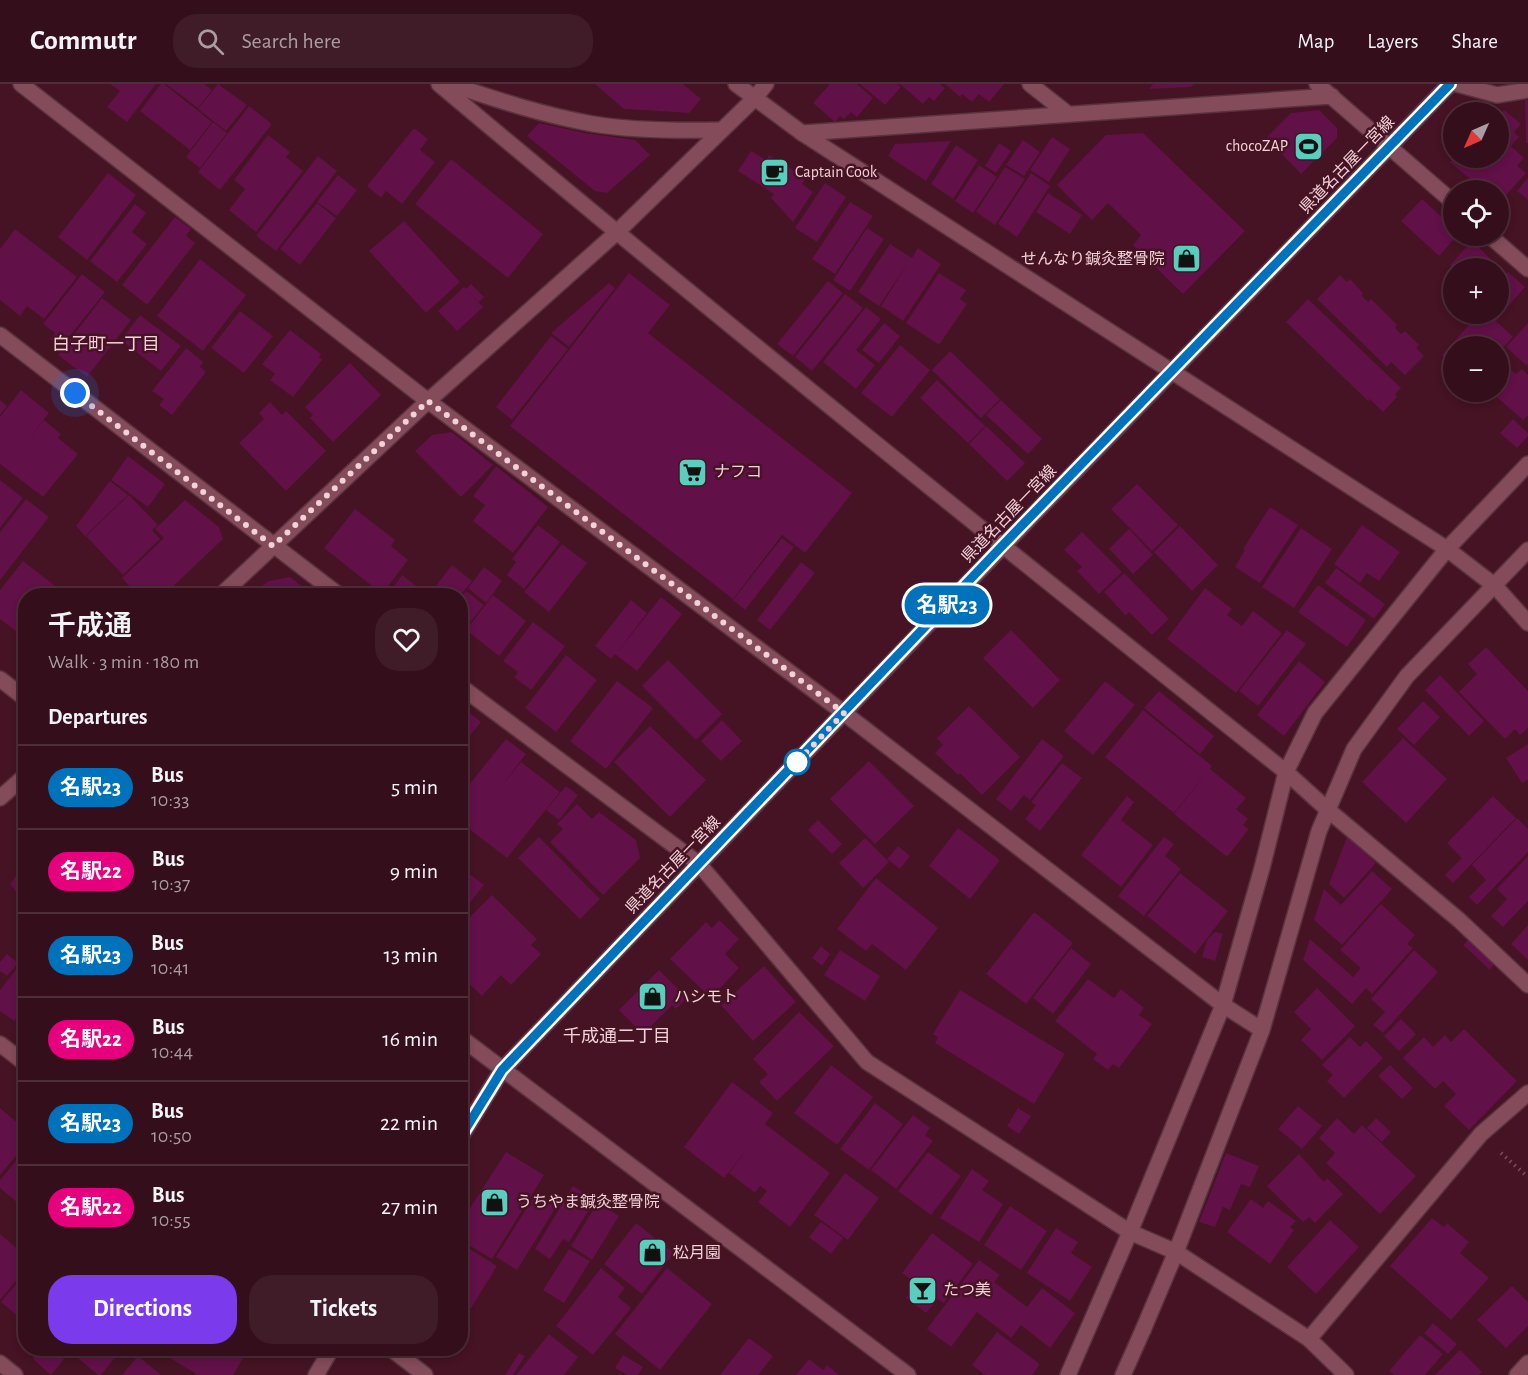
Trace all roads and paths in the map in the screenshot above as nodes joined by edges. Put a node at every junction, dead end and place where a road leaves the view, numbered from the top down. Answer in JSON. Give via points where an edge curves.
{"nodes":[{"id":1,"x":21,"y":84,"type":"edge"},
{"id":2,"x":439,"y":84,"type":"edge"},
{"id":3,"x":450,"y":84,"type":"edge"},
{"id":4,"x":736,"y":84,"type":"edge"},
{"id":5,"x":766,"y":84,"type":"edge"},
{"id":6,"x":1030,"y":84,"type":"edge"},
{"id":7,"x":1317,"y":84,"type":"edge"},
{"id":8,"x":1450,"y":84,"type":"edge"},
{"id":9,"x":1457,"y":84,"type":"edge"},
{"id":10,"x":1528,"y":90,"type":"edge"},
{"id":11,"x":1332,"y":96,"type":"junction"},
{"id":12,"x":754,"y":99,"type":"junction"},
{"id":13,"x":1068,"y":114,"type":"junction"},
{"id":14,"x":722,"y":130,"type":"junction"},
{"id":15,"x":802,"y":133,"type":"junction"},
{"id":16,"x":1390,"y":146,"type":"junction"},
{"id":17,"x":1443,"y":193,"type":"edge"},
{"id":18,"x":616,"y":233,"type":"junction"},
{"id":19,"x":1502,"y":246,"type":"edge"},
{"id":20,"x":1528,"y":269,"type":"edge"},
{"id":21,"x":0,"y":335,"type":"edge"},
{"id":22,"x":1172,"y":372,"type":"junction"},
{"id":23,"x":428,"y":401,"type":"junction"},
{"id":24,"x":1528,"y":464,"type":"edge"},
{"id":25,"x":273,"y":546,"type":"junction"},
{"id":26,"x":1002,"y":546,"type":"junction"},
{"id":27,"x":1447,"y":549,"type":"junction"},
{"id":28,"x":1528,"y":550,"type":"edge"},
{"id":29,"x":1495,"y":586,"type":"junction"},
{"id":30,"x":228,"y":588,"type":"edge"},
{"id":31,"x":329,"y":588,"type":"edge"},
{"id":32,"x":1528,"y":623,"type":"edge"},
{"id":33,"x":0,"y":679,"type":"edge"},
{"id":34,"x":468,"y":692,"type":"edge"},
{"id":35,"x":18,"y":693,"type":"edge"},
{"id":36,"x":844,"y":713,"type":"junction"},
{"id":37,"x":1286,"y":772,"type":"junction"},
{"id":38,"x":18,"y":782,"type":"edge"},
{"id":39,"x":0,"y":798,"type":"edge"},
{"id":40,"x":1328,"y":810,"type":"junction"},
{"id":41,"x":699,"y":864,"type":"junction"},
{"id":42,"x":1528,"y":985,"type":"edge"},
{"id":43,"x":1223,"y":1005,"type":"junction"},
{"id":44,"x":1262,"y":1030,"type":"junction"},
{"id":45,"x":468,"y":1043,"type":"edge"},
{"id":46,"x":0,"y":1044,"type":"edge"},
{"id":47,"x":18,"y":1058,"type":"edge"},
{"id":48,"x":502,"y":1070,"type":"junction"},
{"id":49,"x":1528,"y":1093,"type":"edge"},
{"id":50,"x":468,"y":1125,"type":"edge"},
{"id":51,"x":1481,"y":1134,"type":"junction"},
{"id":52,"x":1528,"y":1178,"type":"edge"},
{"id":53,"x":1130,"y":1232,"type":"junction"},
{"id":54,"x":1176,"y":1252,"type":"junction"},
{"id":55,"x":1309,"y":1339,"type":"junction"},
{"id":56,"x":327,"y":1356,"type":"edge"},
{"id":57,"x":400,"y":1356,"type":"edge"},
{"id":58,"x":1528,"y":1363,"type":"edge"},
{"id":59,"x":0,"y":1364,"type":"edge"},
{"id":60,"x":15,"y":1375,"type":"edge"},
{"id":61,"x":316,"y":1375,"type":"edge"},
{"id":62,"x":425,"y":1375,"type":"edge"},
{"id":63,"x":909,"y":1375,"type":"edge"},
{"id":64,"x":1068,"y":1375,"type":"edge"},
{"id":65,"x":1123,"y":1375,"type":"edge"},
{"id":66,"x":1346,"y":1375,"type":"edge"},
{"id":67,"x":1517,"y":1375,"type":"edge"}],
"edges":[{"from":1,"to":23,"type":"street"},
{"from":2,"to":18,"type":"street"},
{"from":3,"to":14,"type":"street","via":[[514,106],[593,124],[665,131]]},
{"from":4,"to":12,"type":"street"},
{"from":5,"to":12,"type":"street"},
{"from":6,"to":13,"type":"street"},
{"from":7,"to":11,"type":"street"},
{"from":8,"to":16,"type":"street","name":"県道名古屋一宮線"},
{"from":9,"to":10,"type":"street","via":[[1497,95]]},
{"from":11,"to":13,"type":"street"},
{"from":11,"to":16,"type":"street"},
{"from":12,"to":14,"type":"street"},
{"from":12,"to":15,"type":"street"},
{"from":13,"to":15,"type":"street"},
{"from":14,"to":18,"type":"street"},
{"from":15,"to":22,"type":"street"},
{"from":16,"to":17,"type":"street"},
{"from":16,"to":22,"type":"street","name":"県道名古屋一宮線"},
{"from":18,"to":23,"type":"street"},
{"from":18,"to":26,"type":"street"},
{"from":19,"to":20,"type":"street"},
{"from":21,"to":25,"type":"street"},
{"from":22,"to":26,"type":"street","name":"県道名古屋一宮線"},
{"from":22,"to":27,"type":"street"},
{"from":23,"to":25,"type":"street"},
{"from":23,"to":36,"type":"street"},
{"from":24,"to":27,"type":"street"},
{"from":25,"to":30,"type":"street"},
{"from":25,"to":31,"type":"street"},
{"from":26,"to":36,"type":"street","name":"県道名古屋一宮線"},
{"from":26,"to":37,"type":"street"},
{"from":27,"to":29,"type":"street"},
{"from":27,"to":37,"type":"street","via":[[1316,713]]},
{"from":28,"to":29,"type":"street"},
{"from":29,"to":32,"type":"street"},
{"from":29,"to":40,"type":"street","via":[[1407,676],[1354,749]]},
{"from":33,"to":35,"type":"street"},
{"from":34,"to":41,"type":"street"},
{"from":36,"to":41,"type":"street","name":"県道名古屋一宮線"},
{"from":36,"to":43,"type":"street"},
{"from":37,"to":40,"type":"street"},
{"from":37,"to":43,"type":"street"},
{"from":38,"to":39,"type":"street"},
{"from":40,"to":42,"type":"street","via":[[1460,920]]},
{"from":40,"to":44,"type":"street"},
{"from":41,"to":48,"type":"street","name":"県道名古屋一宮線"},
{"from":41,"to":53,"type":"street","via":[[867,1062]]},
{"from":43,"to":44,"type":"street"},
{"from":43,"to":53,"type":"street"},
{"from":44,"to":54,"type":"street"},
{"from":45,"to":48,"type":"street"},
{"from":46,"to":47,"type":"street"},
{"from":48,"to":50,"type":"street","name":"県道名古屋一宮線"},
{"from":48,"to":63,"type":"street"},
{"from":49,"to":51,"type":"street"},
{"from":51,"to":52,"type":"path"},
{"from":51,"to":55,"type":"street"},
{"from":53,"to":54,"type":"street"},
{"from":53,"to":64,"type":"street"},
{"from":54,"to":55,"type":"street"},
{"from":54,"to":65,"type":"street"},
{"from":55,"to":66,"type":"street"},
{"from":56,"to":61,"type":"street"},
{"from":57,"to":62,"type":"street"},
{"from":58,"to":67,"type":"street"},
{"from":59,"to":60,"type":"street"}]}
